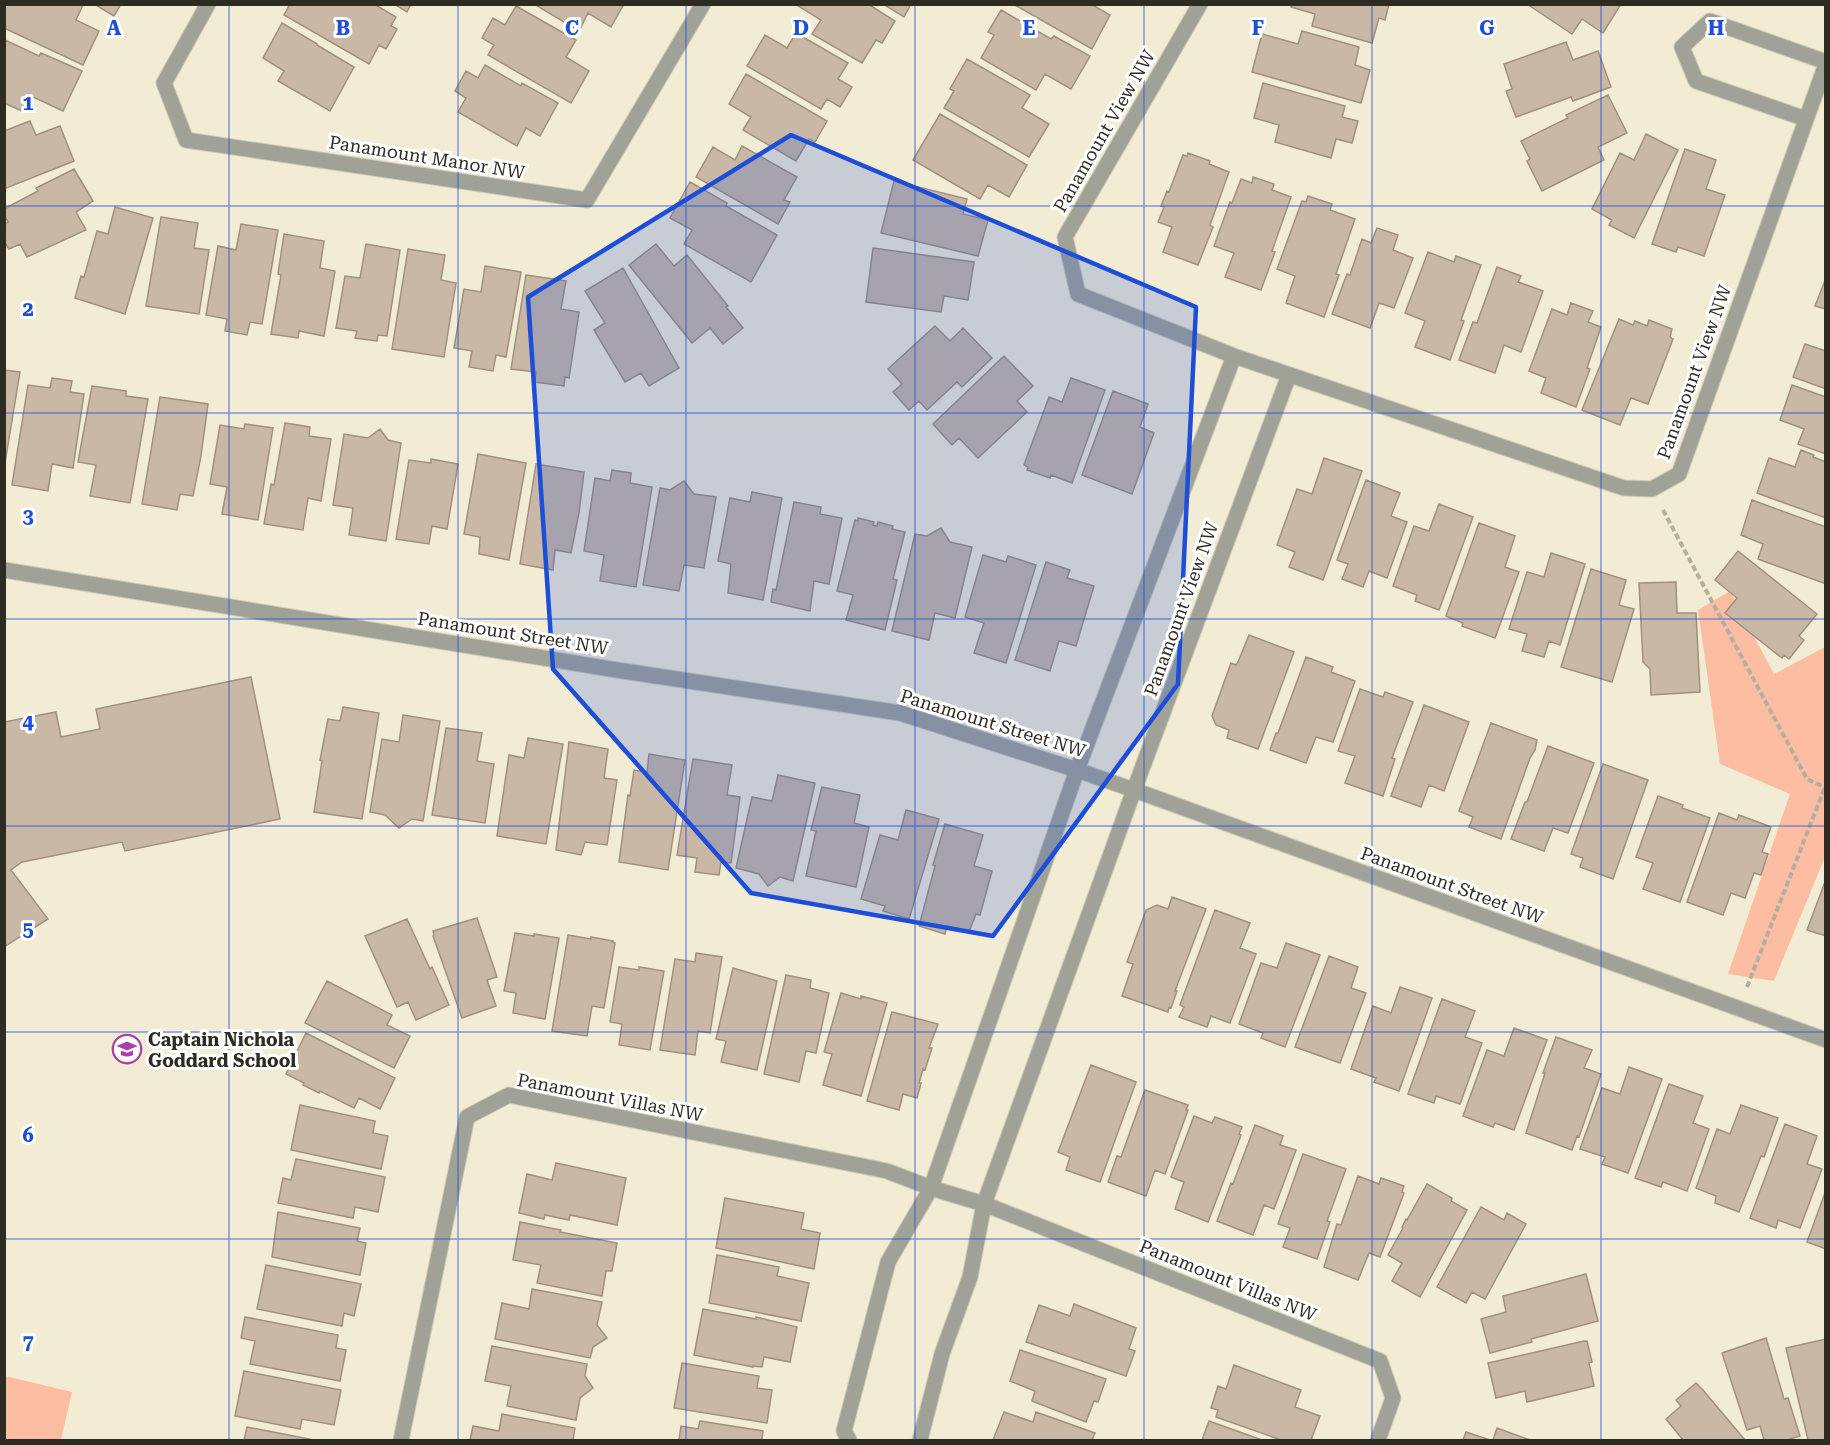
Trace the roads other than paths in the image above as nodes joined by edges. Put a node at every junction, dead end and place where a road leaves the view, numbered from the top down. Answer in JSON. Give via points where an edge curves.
{"nodes":[{"id":1,"x":208,"y":4,"type":"edge"},
{"id":2,"x":703,"y":4,"type":"edge"},
{"id":3,"x":1200,"y":4,"type":"edge"},
{"id":4,"x":1826,"y":63,"type":"edge"},
{"id":5,"x":1806,"y":119,"type":"junction"},
{"id":6,"x":1234,"y":356,"type":"junction"},
{"id":7,"x":1289,"y":375,"type":"junction"},
{"id":8,"x":4,"y":570,"type":"edge"},
{"id":9,"x":1077,"y":770,"type":"junction"},
{"id":10,"x":1134,"y":790,"type":"junction"},
{"id":11,"x":1826,"y":1040,"type":"edge"},
{"id":12,"x":931,"y":1188,"type":"junction"},
{"id":13,"x":984,"y":1204,"type":"junction"},
{"id":14,"x":401,"y":1440,"type":"edge"},
{"id":15,"x":849,"y":1440,"type":"edge"},
{"id":16,"x":920,"y":1440,"type":"edge"},
{"id":17,"x":1378,"y":1440,"type":"edge"}],
"edges":[{"from":1,"to":2,"type":"street","name":"Panamount Manor NW","via":[[164,83],[186,140],[587,200]]},
{"from":3,"to":6,"type":"street","name":"Panamount View NW","via":[[1065,237],[1078,294]]},
{"from":4,"to":5,"type":"street","name":"Panamount View NW"},
{"from":4,"to":5,"type":"street","via":[[1710,21],[1682,47],[1696,81]]},
{"from":5,"to":7,"type":"street","name":"Panamount View NW","via":[[1678,474],[1652,489],[1624,489]]},
{"from":6,"to":7,"type":"street","name":"Panamount View NW"},
{"from":6,"to":9,"type":"street"},
{"from":7,"to":10,"type":"street","name":"Panamount View NW"},
{"from":8,"to":9,"type":"street","name":"Panamount Street NW","via":[[900,713]]},
{"from":9,"to":10,"type":"street","name":"Panamount Street NW"},
{"from":9,"to":12,"type":"street"},
{"from":10,"to":11,"type":"street","name":"Panamount Street NW"},
{"from":10,"to":13,"type":"street"},
{"from":12,"to":13,"type":"street","name":"Panamount Villas NW"},
{"from":12,"to":14,"type":"street","name":"Panamount Villas NW","via":[[886,1172],[508,1095],[467,1117]]},
{"from":12,"to":15,"type":"street","via":[[888,1262],[844,1431]]},
{"from":13,"to":16,"type":"street","via":[[970,1276],[942,1354]]},
{"from":13,"to":17,"type":"street","name":"Panamount Villas NW","via":[[1380,1361],[1393,1398]]}]}
